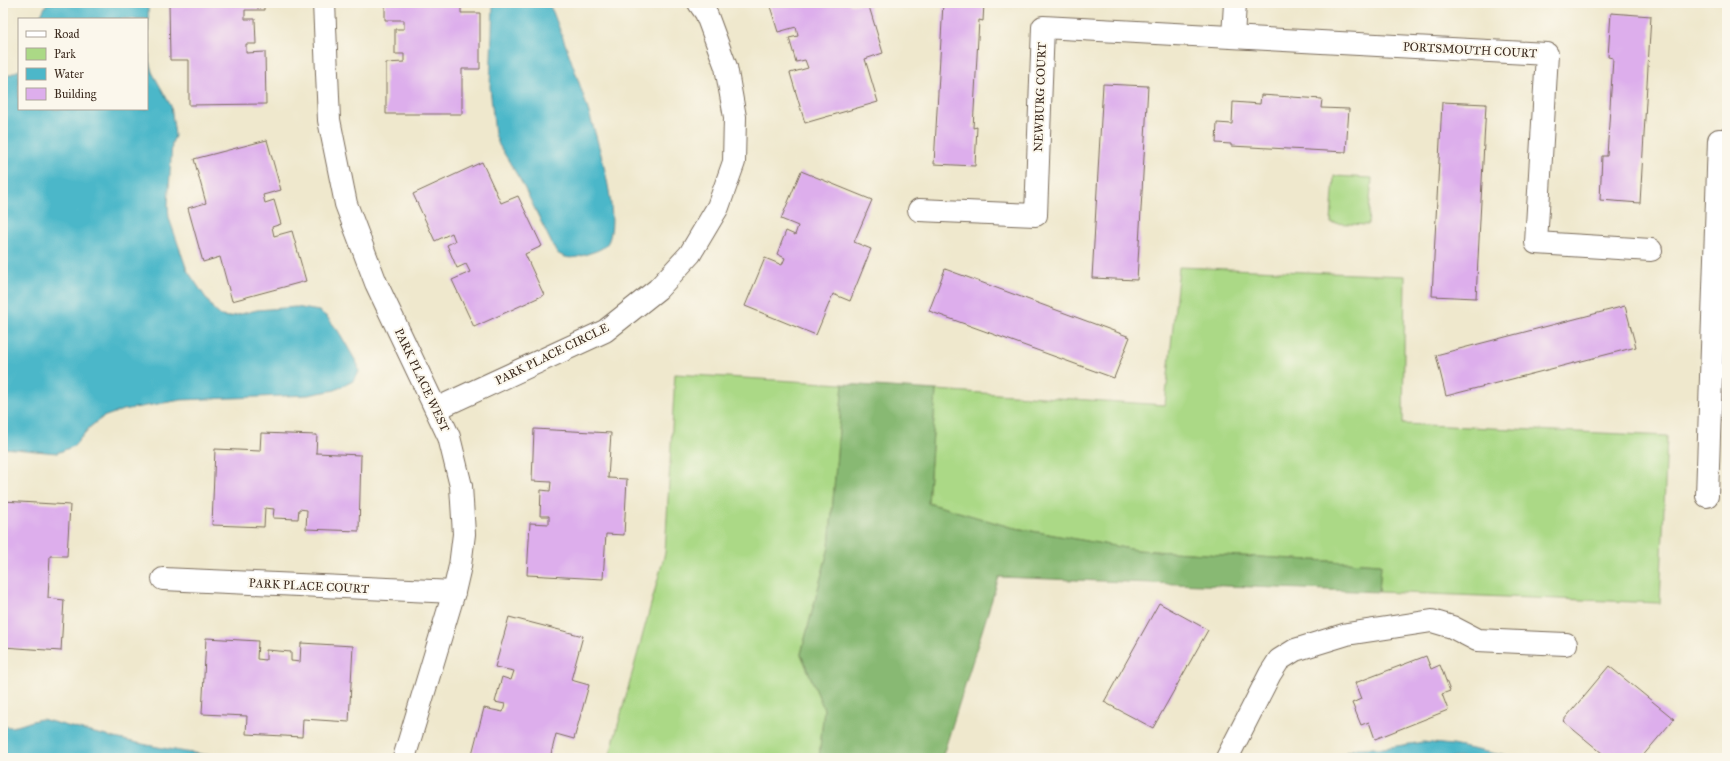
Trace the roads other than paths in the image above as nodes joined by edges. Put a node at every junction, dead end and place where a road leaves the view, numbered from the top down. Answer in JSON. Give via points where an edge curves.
{"nodes":[{"id":1,"x":324,"y":3,"type":"edge"},
{"id":2,"x":699,"y":3,"type":"edge"},
{"id":3,"x":1234,"y":3,"type":"edge"},
{"id":4,"x":1233,"y":37,"type":"junction"},
{"id":5,"x":1727,"y":140,"type":"edge"},
{"id":6,"x":918,"y":210,"type":"dead end"},
{"id":7,"x":1651,"y":250,"type":"dead end"},
{"id":8,"x":436,"y":409,"type":"junction"},
{"id":9,"x":1707,"y":496,"type":"dead end"},
{"id":10,"x":163,"y":579,"type":"dead end"},
{"id":11,"x":454,"y":592,"type":"junction"},
{"id":12,"x":1566,"y":644,"type":"dead end"},
{"id":13,"x":404,"y":758,"type":"edge"},
{"id":14,"x":1227,"y":758,"type":"edge"}],
"edges":[{"from":1,"to":8,"type":"street","name":"PARK PLACE WEST","via":[[329,120],[346,204],[376,282]]},
{"from":2,"to":8,"type":"street","name":"PARK PLACE CIRCLE","via":[[706,13],[726,66],[736,117],[734,162],[718,207],[690,254],[658,289],[605,331]]},
{"from":3,"to":4,"type":"street"},
{"from":4,"to":6,"type":"street","name":"NEWBURG COURT","via":[[1043,27],[1036,215]]},
{"from":4,"to":7,"type":"street","name":"PORTSMOUTH COURT","via":[[1548,54],[1536,243]]},
{"from":5,"to":9,"type":"street","via":[[1719,140]]},
{"from":8,"to":11,"type":"street","name":"PARK PLACE WEST","via":[[449,437],[462,486],[464,534]]},
{"from":10,"to":11,"type":"street","name":"PARK PLACE COURT"},
{"from":11,"to":13,"type":"street","name":"PARK PLACE WEST"},
{"from":12,"to":14,"type":"street","via":[[1477,640],[1452,627],[1432,621],[1347,634],[1295,650],[1279,660],[1270,674]]}]}
